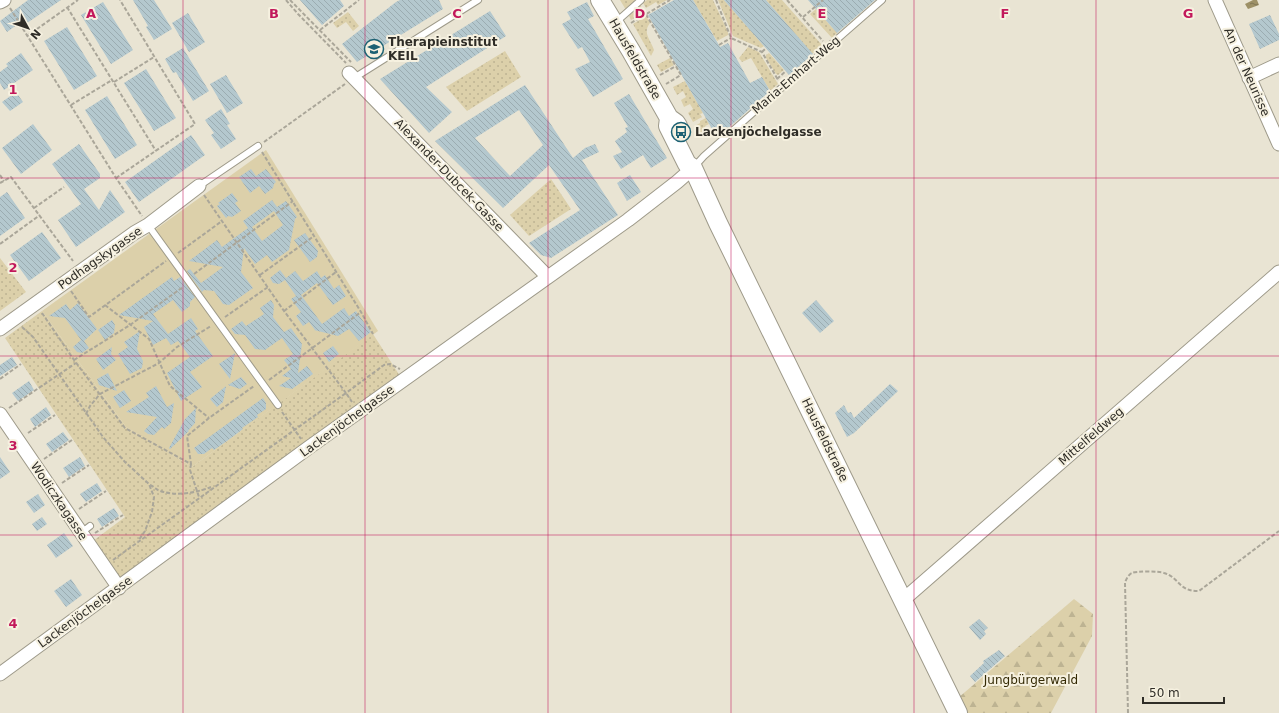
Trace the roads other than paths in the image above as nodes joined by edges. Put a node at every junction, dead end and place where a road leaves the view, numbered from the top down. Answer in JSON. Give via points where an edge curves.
{"nodes":[{"id":1,"x":478,"y":0,"type":"edge"},
{"id":2,"x":600,"y":0,"type":"edge"},
{"id":3,"x":882,"y":0,"type":"edge"},
{"id":4,"x":1215,"y":0,"type":"edge"},
{"id":5,"x":640,"y":1,"type":"edge"},
{"id":6,"x":623,"y":23,"type":"junction"},
{"id":7,"x":1279,"y":64,"type":"edge"},
{"id":8,"x":355,"y":75,"type":"joint"},
{"id":9,"x":1249,"y":78,"type":"junction"},
{"id":10,"x":1279,"y":144,"type":"edge"},
{"id":11,"x":258,"y":146,"type":"road end"},
{"id":12,"x":693,"y":167,"type":"junction"},
{"id":13,"x":201,"y":189,"type":"joint"},
{"id":14,"x":148,"y":225,"type":"junction"},
{"id":15,"x":1279,"y":272,"type":"edge"},
{"id":16,"x":548,"y":277,"type":"junction"},
{"id":17,"x":0,"y":329,"type":"edge"},
{"id":18,"x":278,"y":405,"type":"road end"},
{"id":19,"x":5,"y":411,"type":"edge"},
{"id":20,"x":119,"y":588,"type":"junction"},
{"id":21,"x":903,"y":600,"type":"junction"},
{"id":22,"x":0,"y":674,"type":"edge"},
{"id":23,"x":958,"y":713,"type":"edge"}],
"edges":[{"from":1,"to":8,"type":"lane"},
{"from":2,"to":6,"type":"street","name":"Hausfeldstraße"},
{"from":3,"to":12,"type":"lane","name":"Maria-Emhart-Weg"},
{"from":4,"to":9,"type":"street","name":"An der Neurisse"},
{"from":5,"to":6,"type":"lane"},
{"from":6,"to":12,"type":"street","name":"Hausfeldstraße","via":[[669,118],[668,126],[686,164]]},
{"from":7,"to":9,"type":"street"},
{"from":8,"to":16,"type":"street","name":"Alexander-Dubcek-Gasse"},
{"from":9,"to":10,"type":"street","name":"An der Neurisse"},
{"from":11,"to":13,"type":"lane"},
{"from":12,"to":16,"type":"street","name":"Lackenjöchelgasse","via":[[628,220]]},
{"from":12,"to":21,"type":"street","name":"Hausfeldstraße"},
{"from":13,"to":14,"type":"street","name":"Podhagskygasse"},
{"from":14,"to":17,"type":"street","name":"Podhagskygasse"},
{"from":14,"to":18,"type":"lane"},
{"from":15,"to":21,"type":"street","name":"Mittelfeldweg"},
{"from":16,"to":20,"type":"street","name":"Lackenjöchelgasse","via":[[308,448]]},
{"from":19,"to":20,"type":"street","name":"Wodiczkagasse","via":[[85,530]]},
{"from":20,"to":22,"type":"street","name":"Lackenjöchelgasse"},
{"from":21,"to":23,"type":"street","name":"Hausfeldstraße"}]}
